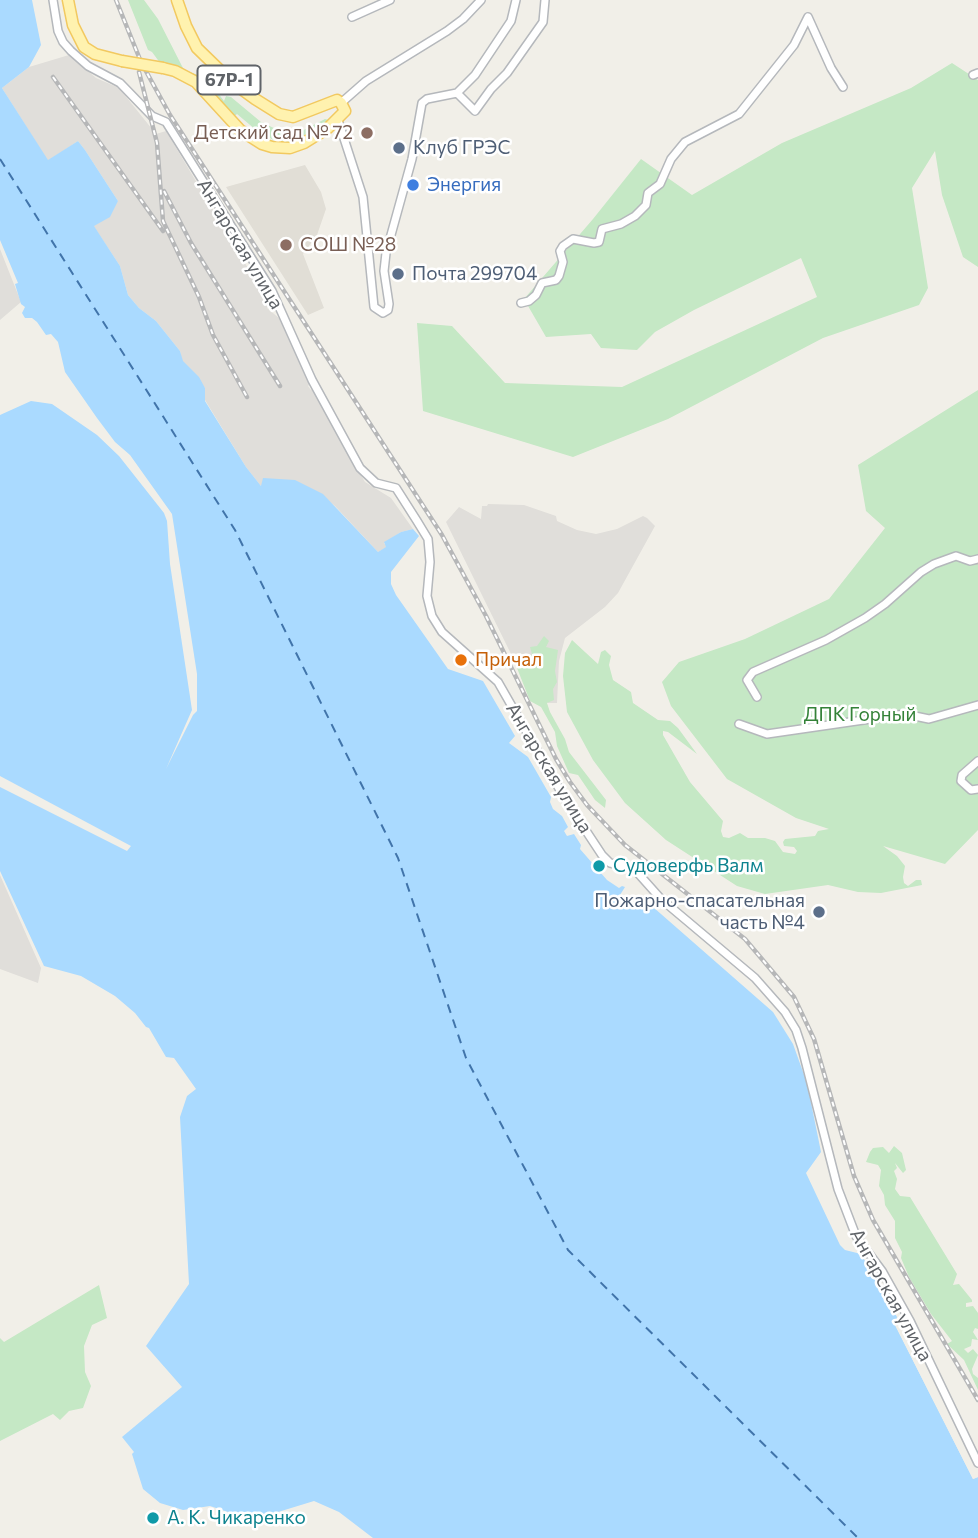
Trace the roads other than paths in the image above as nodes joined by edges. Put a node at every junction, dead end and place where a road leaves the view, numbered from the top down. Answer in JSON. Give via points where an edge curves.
{"nodes":[{"id":1,"x":53,"y":0,"type":"edge"},
{"id":2,"x":68,"y":0,"type":"edge"},
{"id":3,"x":177,"y":0,"type":"edge"},
{"id":4,"x":390,"y":0,"type":"edge"},
{"id":5,"x":481,"y":0,"type":"edge"},
{"id":6,"x":516,"y":0,"type":"edge"},
{"id":7,"x":545,"y":0,"type":"edge"},
{"id":8,"x":352,"y":17,"type":"dead end"},
{"id":9,"x":843,"y":87,"type":"dead end"},
{"id":10,"x":457,"y":93,"type":"junction"},
{"id":11,"x":341,"y":103,"type":"junction"},
{"id":12,"x":338,"y":120,"type":"junction"},
{"id":13,"x":521,"y":303,"type":"dead end"},
{"id":14,"x":978,"y":559,"type":"edge"},
{"id":15,"x":757,"y":697,"type":"dead end"},
{"id":16,"x":978,"y":705,"type":"edge"},
{"id":17,"x":738,"y":724,"type":"dead end"},
{"id":18,"x":978,"y":761,"type":"edge"},
{"id":19,"x":978,"y":789,"type":"edge"},
{"id":20,"x":978,"y":1463,"type":"edge"}],
"edges":[{"from":1,"to":20,"type":"street","name":"Ангарская улица","via":[[62,42],[88,66],[116,80],[152,116],[166,122],[272,291],[312,380],[360,468],[376,483],[402,493],[428,540],[427,596],[432,616],[442,632],[498,682],[594,845],[610,863],[636,872],[661,899],[755,978],[785,1012],[802,1048],[838,1189],[856,1236],[910,1321]]},
{"from":2,"to":12,"type":"main road","number":"67Р-1","bridge":true,"via":[[84,47],[95,54],[175,71],[196,82],[240,130],[262,144],[290,148]]},
{"from":3,"to":11,"type":"main road","number":"67Р-1","via":[[197,48],[233,83],[279,114],[293,117],[330,101]]},
{"from":4,"to":8,"type":"street"},
{"from":5,"to":11,"type":"street","via":[[447,31],[366,81]]},
{"from":6,"to":10,"type":"street","via":[[511,21],[475,75]]},
{"from":7,"to":10,"type":"street","via":[[543,22],[475,111]]},
{"from":9,"to":13,"type":"street","via":[[808,17],[794,45],[739,114],[685,142],[635,216],[602,229],[598,242],[573,239],[563,246],[559,276],[542,283],[536,295]]},
{"from":10,"to":12,"type":"street","via":[[427,99],[420,109],[412,159],[386,253],[389,304],[383,313],[374,307],[363,197]]},
{"from":11,"to":12,"type":"main road","via":[[345,111]]},
{"from":14,"to":15,"type":"street","via":[[956,556],[934,564],[864,618],[753,672],[747,680]]},
{"from":16,"to":17,"type":"street","via":[[929,719],[905,714],[767,734]]},
{"from":18,"to":19,"type":"street","via":[[961,781],[971,790]]}]}
